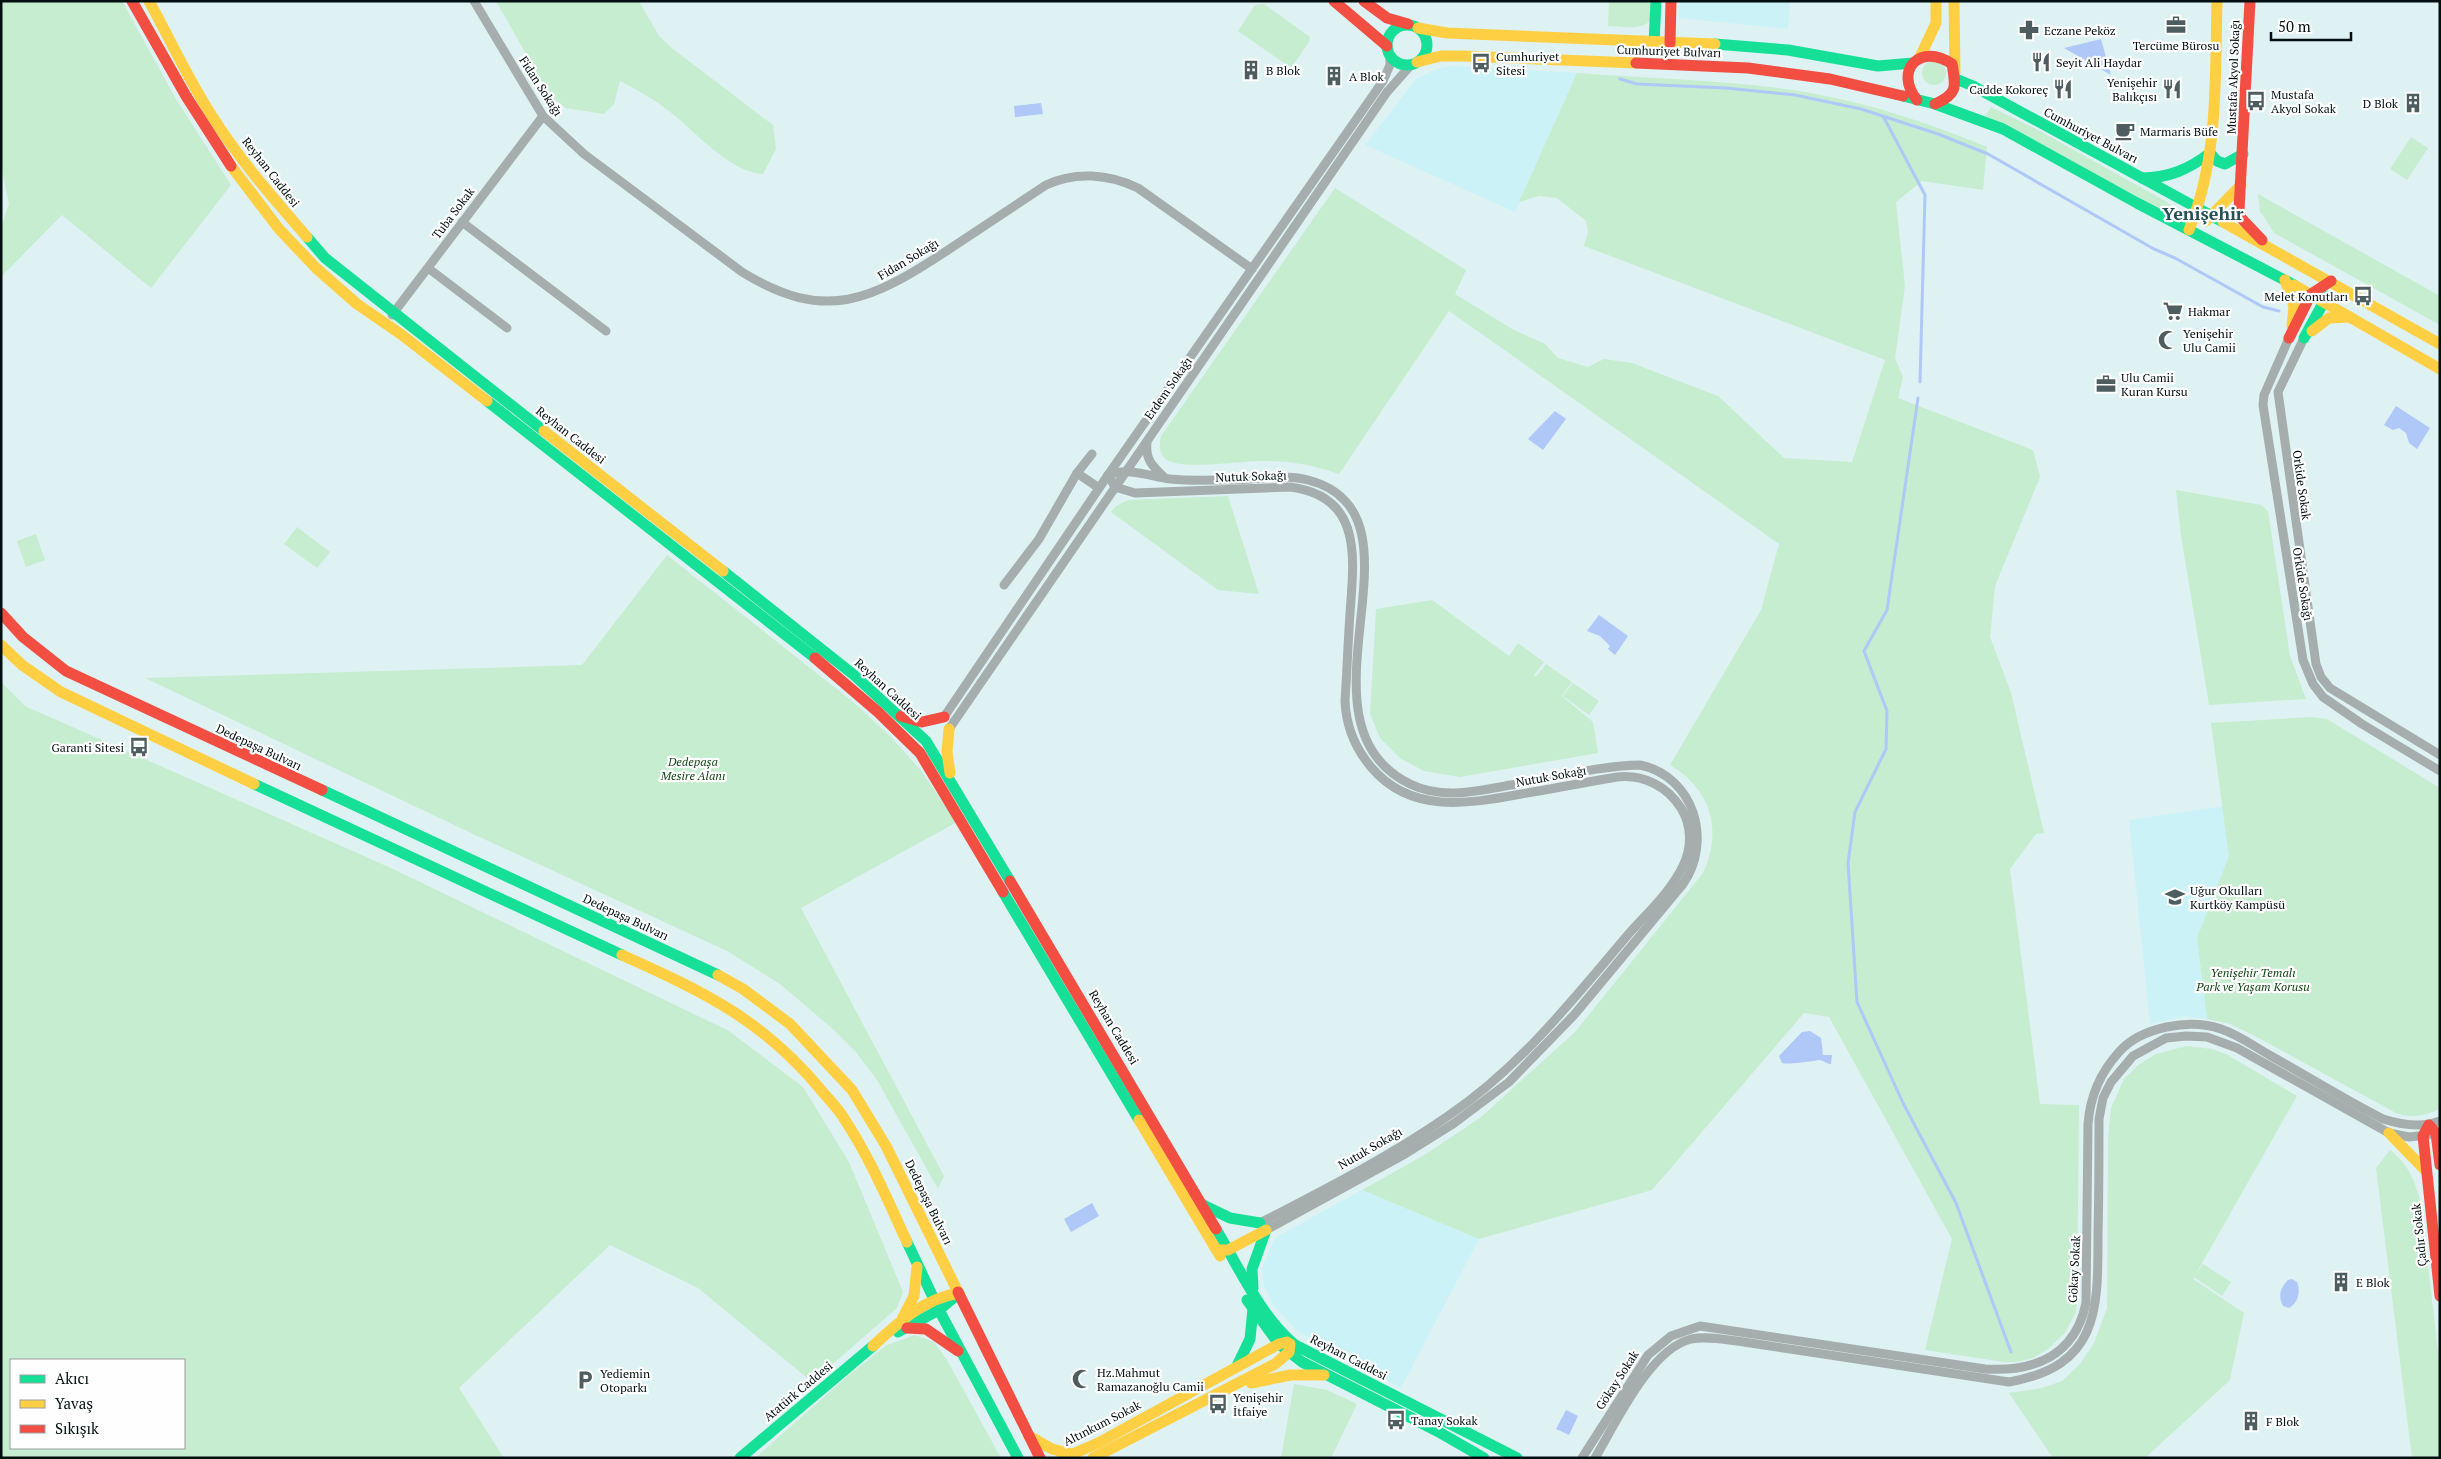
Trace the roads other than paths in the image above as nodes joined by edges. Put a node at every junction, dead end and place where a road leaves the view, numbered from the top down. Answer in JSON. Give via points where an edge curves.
{"nodes":[{"id":1,"x":132,"y":1,"type":"edge"},
{"id":2,"x":149,"y":1,"type":"edge"},
{"id":3,"x":474,"y":1,"type":"edge"},
{"id":4,"x":1334,"y":1,"type":"edge"},
{"id":5,"x":1364,"y":1,"type":"edge"},
{"id":6,"x":1656,"y":1,"type":"edge"},
{"id":7,"x":1671,"y":1,"type":"edge"},
{"id":8,"x":1936,"y":1,"type":"edge"},
{"id":9,"x":1954,"y":1,"type":"edge"},
{"id":10,"x":2217,"y":1,"type":"edge"},
{"id":11,"x":2250,"y":1,"type":"edge"},
{"id":12,"x":1414,"y":27,"type":"junction"},
{"id":13,"x":1663,"y":43,"type":"junction"},
{"id":14,"x":1388,"y":50,"type":"junction"},
{"id":15,"x":1916,"y":60,"type":"junction"},
{"id":16,"x":1414,"y":64,"type":"junction"},
{"id":17,"x":1665,"y":65,"type":"junction"},
{"id":18,"x":1955,"y":76,"type":"junction"},
{"id":19,"x":1917,"y":100,"type":"junction"},
{"id":20,"x":1935,"y":104,"type":"junction"},
{"id":21,"x":543,"y":116,"type":"junction"},
{"id":22,"x":2210,"y":153,"type":"junction"},
{"id":23,"x":2243,"y":154,"type":"junction"},
{"id":24,"x":2139,"y":177,"type":"junction"},
{"id":25,"x":2241,"y":185,"type":"junction"},
{"id":26,"x":2200,"y":210,"type":"junction"},
{"id":27,"x":2212,"y":217,"type":"junction"},
{"id":28,"x":462,"y":222,"type":"junction"},
{"id":29,"x":2190,"y":230,"type":"junction"},
{"id":30,"x":2272,"y":250,"type":"junction"},
{"id":31,"x":428,"y":268,"type":"junction"},
{"id":32,"x":1252,"y":269,"type":"junction"},
{"id":33,"x":2285,"y":280,"type":"junction"},
{"id":34,"x":2331,"y":281,"type":"junction"},
{"id":35,"x":2311,"y":294,"type":"junction"},
{"id":36,"x":2325,"y":302,"type":"junction"},
{"id":37,"x":393,"y":313,"type":"junction"},
{"id":38,"x":2351,"y":317,"type":"junction"},
{"id":39,"x":384,"y":324,"type":"junction"},
{"id":40,"x":508,"y":328,"type":"dead end"},
{"id":41,"x":606,"y":331,"type":"dead end"},
{"id":42,"x":2289,"y":338,"type":"junction"},
{"id":43,"x":2304,"y":338,"type":"junction"},
{"id":44,"x":2440,"y":344,"type":"edge"},
{"id":45,"x":2440,"y":369,"type":"edge"},
{"id":46,"x":1147,"y":440,"type":"junction"},
{"id":47,"x":1092,"y":454,"type":"dead end"},
{"id":48,"x":1126,"y":471,"type":"junction"},
{"id":49,"x":1077,"y":473,"type":"junction"},
{"id":50,"x":1108,"y":475,"type":"junction"},
{"id":51,"x":1164,"y":478,"type":"junction"},
{"id":52,"x":1115,"y":487,"type":"junction"},
{"id":53,"x":1100,"y":488,"type":"junction"},
{"id":54,"x":1004,"y":585,"type":"dead end"},
{"id":55,"x":1,"y":613,"type":"edge"},
{"id":56,"x":1,"y":645,"type":"edge"},
{"id":57,"x":898,"y":715,"type":"junction"},
{"id":58,"x":944,"y":718,"type":"junction"},
{"id":59,"x":949,"y":729,"type":"junction"},
{"id":60,"x":930,"y":746,"type":"junction"},
{"id":61,"x":920,"y":753,"type":"junction"},
{"id":62,"x":2440,"y":755,"type":"edge"},
{"id":63,"x":2440,"y":771,"type":"edge"},
{"id":64,"x":954,"y":785,"type":"junction"},
{"id":65,"x":2436,"y":1128,"type":"edge"},
{"id":66,"x":2389,"y":1133,"type":"junction"},
{"id":67,"x":2423,"y":1136,"type":"junction"},
{"id":68,"x":2440,"y":1165,"type":"edge"},
{"id":69,"x":2426,"y":1171,"type":"junction"},
{"id":70,"x":1203,"y":1205,"type":"junction"},
{"id":71,"x":1263,"y":1226,"type":"junction"},
{"id":72,"x":1223,"y":1247,"type":"junction"},
{"id":73,"x":918,"y":1266,"type":"junction"},
{"id":74,"x":2438,"y":1267,"type":"edge"},
{"id":75,"x":959,"y":1293,"type":"junction"},
{"id":76,"x":1254,"y":1294,"type":"junction"},
{"id":77,"x":2440,"y":1296,"type":"edge"},
{"id":78,"x":933,"y":1298,"type":"junction"},
{"id":79,"x":1253,"y":1308,"type":"junction"},
{"id":80,"x":939,"y":1310,"type":"junction"},
{"id":81,"x":902,"y":1324,"type":"junction"},
{"id":82,"x":1279,"y":1344,"type":"junction"},
{"id":83,"x":1830,"y":1345,"type":"junction"},
{"id":84,"x":1290,"y":1347,"type":"junction"},
{"id":85,"x":965,"y":1356,"type":"junction"},
{"id":86,"x":1828,"y":1356,"type":"junction"},
{"id":87,"x":1235,"y":1368,"type":"junction"},
{"id":88,"x":1327,"y":1375,"type":"junction"},
{"id":89,"x":1229,"y":1389,"type":"junction"},
{"id":90,"x":1028,"y":1435,"type":"junction"},
{"id":91,"x":1068,"y":1456,"type":"edge"},
{"id":92,"x":740,"y":1458,"type":"edge"},
{"id":93,"x":1018,"y":1458,"type":"edge"},
{"id":94,"x":1040,"y":1458,"type":"edge"},
{"id":95,"x":1093,"y":1458,"type":"edge"},
{"id":96,"x":1484,"y":1458,"type":"edge"},
{"id":97,"x":1517,"y":1458,"type":"edge"},
{"id":98,"x":1582,"y":1458,"type":"edge"},
{"id":99,"x":1596,"y":1458,"type":"edge"}],
"edges":[{"from":1,"to":39,"type":"main road","name":"Reyhan Caddesi","via":[[213,142],[268,216],[308,263]]},
{"from":2,"to":37,"type":"main road","name":"Reyhan Caddesi","via":[[211,114],[252,174],[325,258]]},
{"from":3,"to":21,"type":"street","name":"Fidan Sokağı"},
{"from":4,"to":14,"type":"main road"},
{"from":5,"to":12,"type":"main road","name":"Cumhuriyet Bulvarı","via":[[1387,18]]},
{"from":6,"to":13,"type":"main road"},
{"from":7,"to":13,"type":"main road"},
{"from":8,"to":15,"type":"main road","via":[[1936,23]]},
{"from":9,"to":18,"type":"main road"},
{"from":10,"to":22,"type":"main road","name":"Mustafa Akyol Sokağı"},
{"from":11,"to":23,"type":"main road","name":"Mustafa Akyol Sokağı"},
{"from":12,"to":13,"type":"main road","name":"Cumhuriyet Bulvarı","via":[[1447,33]]},
{"from":12,"to":14,"type":"main road","via":[[1393,30]]},
{"from":12,"to":16,"type":"main road","via":[[1425,36],[1427,48]]},
{"from":13,"to":15,"type":"main road","name":"Cumhuriyet Bulvarı","via":[[1788,50],[1878,66]]},
{"from":13,"to":17,"type":"main road"},
{"from":14,"to":16,"type":"main road","via":[[1398,63]]},
{"from":14,"to":32,"type":"street","name":"Erdem Sokağı","via":[[1390,65],[1383,81]]},
{"from":15,"to":18,"type":"main road","name":"Cumhuriyet Bulvarı","via":[[1933,54],[1940,56],[1952,64]]},
{"from":15,"to":19,"type":"main road","via":[[1907,81],[1908,89]]},
{"from":16,"to":17,"type":"main road","name":"Cumhuriyet Bulvarı","via":[[1441,56],[1463,56]]},
{"from":16,"to":46,"type":"street","name":"Erdem Sokağı","via":[[1387,92]]},
{"from":17,"to":19,"type":"main road","name":"Cumhuriyet Bulvarı","via":[[1748,68],[1830,79]]},
{"from":18,"to":20,"type":"main road","via":[[1949,98]]},
{"from":18,"to":24,"type":"main road","name":"Cumhuriyet Bulvarı"},
{"from":19,"to":20,"type":"main road","name":"Cumhuriyet Bulvarı"},
{"from":20,"to":29,"type":"main road","name":"Cumhuriyet Bulvarı","via":[[2003,129]]},
{"from":21,"to":28,"type":"street","name":"Tuba Sokak"},
{"from":21,"to":32,"type":"street","name":"Fidan Sokağı","via":[[584,154],[742,272],[768,288],[791,296],[842,301],[884,288],[906,278],[1046,185],[1061,178],[1079,176],[1120,179],[1138,188]]},
{"from":22,"to":23,"type":"main road","via":[[2215,161],[2222,164],[2228,164]]},
{"from":22,"to":24,"type":"main road","via":[[2173,176]]},
{"from":22,"to":26,"type":"main road","name":"Mustafa Akyol Sokağı"},
{"from":23,"to":25,"type":"main road","name":"Mustafa Akyol Sokağı"},
{"from":24,"to":26,"type":"main road","name":"Cumhuriyet Bulvarı"},
{"from":25,"to":27,"type":"main road"},
{"from":25,"to":30,"type":"main road","name":"Mustafa Akyol Sokağı","via":[[2241,218]]},
{"from":26,"to":27,"type":"main road","name":"Cumhuriyet Bulvarı"},
{"from":26,"to":29,"type":"main road","name":"Mustafa Akyol Sokağı"},
{"from":27,"to":29,"type":"main road"},
{"from":27,"to":30,"type":"main road","name":"Cumhuriyet Bulvarı"},
{"from":28,"to":31,"type":"street","name":"Tuba Sokak"},
{"from":28,"to":41,"type":"street"},
{"from":29,"to":33,"type":"main road","name":"Cumhuriyet Bulvarı"},
{"from":30,"to":34,"type":"main road","name":"Cumhuriyet Bulvarı"},
{"from":31,"to":37,"type":"street","name":"Tuba Sokak"},
{"from":31,"to":40,"type":"street"},
{"from":32,"to":50,"type":"street","name":"Erdem Sokağı"},
{"from":33,"to":35,"type":"main road","name":"Cumhuriyet Bulvarı"},
{"from":33,"to":42,"type":"main road","via":[[2294,306]]},
{"from":34,"to":35,"type":"main road"},
{"from":34,"to":36,"type":"main road"},
{"from":34,"to":44,"type":"main road","name":"Cumhuriyet Bulvarı"},
{"from":35,"to":36,"type":"main road","name":"Cumhuriyet Bulvarı"},
{"from":35,"to":42,"type":"main road"},
{"from":36,"to":38,"type":"main road","name":"Cumhuriyet Bulvarı"},
{"from":36,"to":43,"type":"main road"},
{"from":37,"to":39,"type":"street","name":"Tuba Sokak"},
{"from":37,"to":57,"type":"main road","name":"Reyhan Caddesi","via":[[854,675]]},
{"from":38,"to":43,"type":"main road","via":[[2329,318]]},
{"from":38,"to":45,"type":"main road","name":"Cumhuriyet Bulvarı"},
{"from":39,"to":61,"type":"main road","name":"Reyhan Caddesi","via":[[729,589],[878,711]]},
{"from":42,"to":63,"type":"street","name":"Orkide Sokağı","via":[[2264,395],[2263,405],[2303,660],[2309,678],[2323,697]]},
{"from":43,"to":62,"type":"street","name":"Orkide Sokak","via":[[2278,392],[2316,664],[2330,688]]},
{"from":46,"to":48,"type":"street","name":"Erdem Sokağı"},
{"from":46,"to":51,"type":"street","via":[[1146,456]]},
{"from":47,"to":49,"type":"street"},
{"from":48,"to":50,"type":"street","name":"Nutuk Sokağı"},
{"from":48,"to":51,"type":"street","name":"Nutuk Sokağı"},
{"from":48,"to":52,"type":"street","name":"Erdem Sokağı"},
{"from":49,"to":53,"type":"street"},
{"from":49,"to":54,"type":"street","via":[[1039,539]]},
{"from":50,"to":52,"type":"street"},
{"from":50,"to":53,"type":"street","name":"Erdem Sokağı"},
{"from":51,"to":71,"type":"street","name":"Nutuk Sokağı","via":[[1298,478],[1324,486],[1346,502],[1357,518],[1364,547],[1355,700],[1359,724],[1374,752],[1389,770],[1404,780],[1435,792],[1468,793],[1640,765],[1660,772],[1678,787],[1693,809],[1699,837],[1696,857],[1683,884],[1574,1015],[1509,1082],[1453,1124],[1405,1154]]},
{"from":52,"to":59,"type":"street","name":"Erdem Sokağı"},
{"from":52,"to":71,"type":"street","name":"Nutuk Sokağı","via":[[1135,493],[1290,488],[1313,492],[1336,509],[1346,522],[1353,550],[1345,701],[1347,721],[1366,762],[1382,779],[1399,790],[1440,803],[1471,803],[1638,776],[1672,796],[1684,814],[1690,834],[1687,854],[1671,885],[1560,1016],[1516,1062],[1448,1116]]},
{"from":53,"to":58,"type":"street","name":"Erdem Sokağı"},
{"from":55,"to":75,"type":"main road","name":"Dedepaşa Bulvarı","via":[[38,651],[91,684],[718,975],[764,1004],[810,1043],[852,1090],[886,1146]]},
{"from":56,"to":73,"type":"main road","via":[[22,665],[61,692],[702,992],[748,1020],[806,1072],[845,1119]]},
{"from":57,"to":58,"type":"main road","via":[[922,722]]},
{"from":57,"to":60,"type":"main road","name":"Reyhan Caddesi"},
{"from":58,"to":60,"type":"main road"},
{"from":59,"to":60,"type":"main road"},
{"from":59,"to":64,"type":"main road","via":[[947,759]]},
{"from":60,"to":61,"type":"main road","via":[[925,756]]},
{"from":60,"to":64,"type":"main road","name":"Reyhan Caddesi"},
{"from":61,"to":72,"type":"main road","name":"Reyhan Caddesi"},
{"from":64,"to":70,"type":"main road","name":"Reyhan Caddesi"},
{"from":65,"to":67,"type":"main road"},
{"from":65,"to":68,"type":"main road"},
{"from":65,"to":83,"type":"street","name":"Gökay Sokak","via":[[2384,1120],[2220,1029],[2185,1025],[2144,1035],[2131,1041],[2113,1058],[2100,1077],[2090,1101],[2086,1303],[2077,1329],[2060,1350],[2042,1362],[2008,1370]]},
{"from":66,"to":67,"type":"street","name":"Gökay Sokak"},
{"from":66,"to":69,"type":"main road"},
{"from":66,"to":86,"type":"street","name":"Gökay Sokak","via":[[2221,1041],[2186,1036],[2166,1038],[2133,1056],[2121,1068],[2103,1098],[2099,1119],[2096,1306],[2083,1340],[2071,1354],[2046,1372],[2009,1382]]},
{"from":67,"to":69,"type":"main road","name":"Çadır Sokak"},
{"from":69,"to":74,"type":"main road","name":"Çadır Sokak"},
{"from":70,"to":71,"type":"main road","via":[[1226,1218]]},
{"from":70,"to":72,"type":"main road","name":"Reyhan Caddesi"},
{"from":71,"to":72,"type":"main road"},
{"from":71,"to":76,"type":"main road","via":[[1252,1270]]},
{"from":72,"to":76,"type":"main road","name":"Reyhan Caddesi"},
{"from":72,"to":79,"type":"main road"},
{"from":73,"to":78,"type":"main road"},
{"from":73,"to":81,"type":"main road","via":[[914,1296]]},
{"from":74,"to":77,"type":"main road","name":"Çadır Sokak"},
{"from":75,"to":78,"type":"main road"},
{"from":75,"to":80,"type":"main road"},
{"from":75,"to":90,"type":"main road","name":"Dedepaşa Bulvarı"},
{"from":76,"to":84,"type":"main road","name":"Reyhan Caddesi"},
{"from":78,"to":80,"type":"main road"},
{"from":78,"to":81,"type":"main road"},
{"from":79,"to":82,"type":"main road"},
{"from":79,"to":87,"type":"main road","via":[[1249,1346]]},
{"from":80,"to":81,"type":"main road"},
{"from":80,"to":85,"type":"main road"},
{"from":81,"to":85,"type":"main road","via":[[926,1329]]},
{"from":81,"to":92,"type":"main road","name":"Atatürk Caddesi"},
{"from":82,"to":84,"type":"main road"},
{"from":82,"to":87,"type":"main road","name":"Altınkum Sokak"},
{"from":83,"to":86,"type":"street"},
{"from":83,"to":98,"type":"street","name":"Gökay Sokak","via":[[1710,1326],[1691,1328],[1671,1336],[1640,1365]]},
{"from":84,"to":88,"type":"main road","name":"Reyhan Caddesi"},
{"from":84,"to":89,"type":"main road","via":[[1275,1364]]},
{"from":84,"to":97,"type":"main road","name":"Reyhan Caddesi"},
{"from":85,"to":93,"type":"main road"},
{"from":86,"to":99,"type":"street","name":"Gökay Sokak","via":[[1717,1338],[1677,1344],[1665,1352],[1647,1373]]},
{"from":87,"to":91,"type":"main road","name":"Altınkum Sokak","via":[[1100,1442]]},
{"from":88,"to":89,"type":"main road","via":[[1278,1377]]},
{"from":88,"to":96,"type":"main road","name":"Reyhan Caddesi"},
{"from":89,"to":95,"type":"main road"},
{"from":90,"to":91,"type":"main road"},
{"from":90,"to":94,"type":"main road","name":"Dedepaşa Bulvarı"}]}
